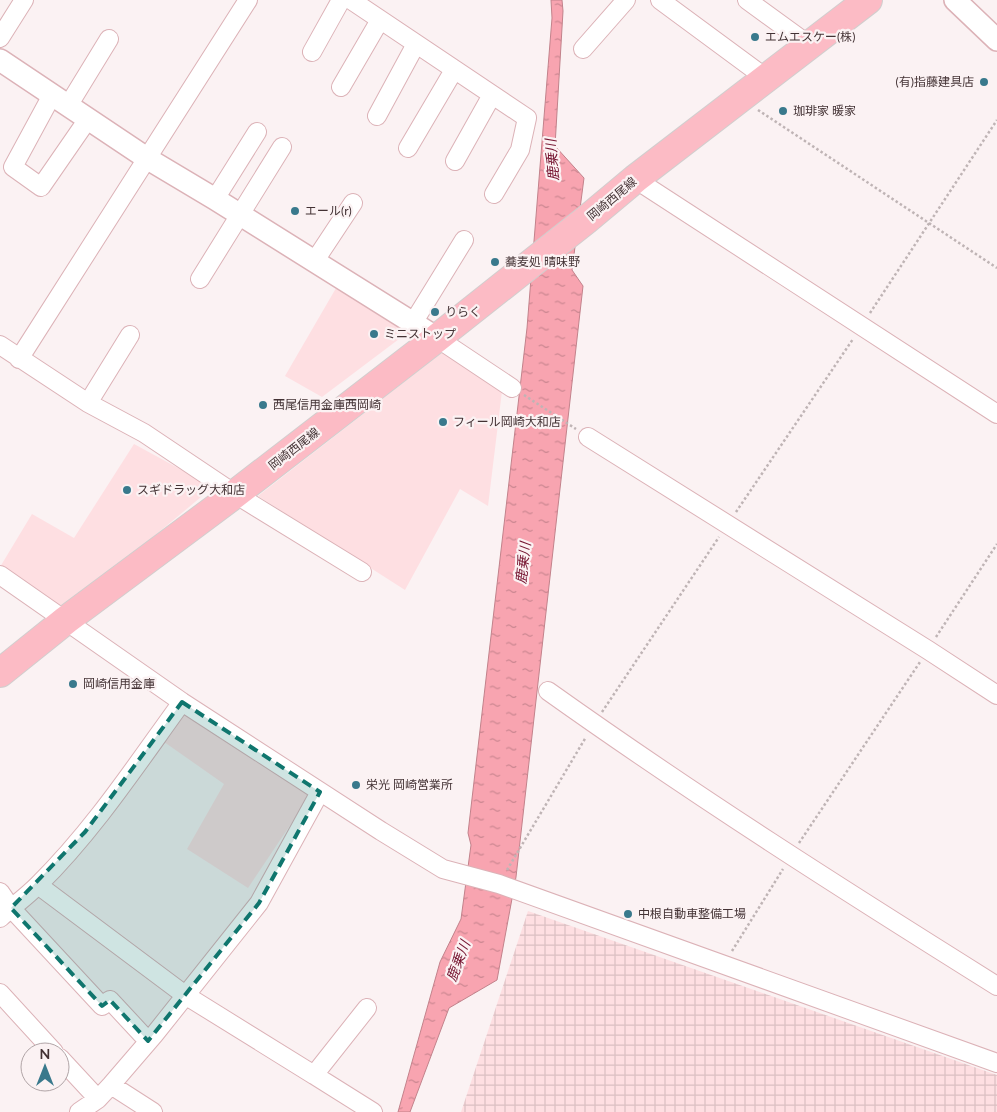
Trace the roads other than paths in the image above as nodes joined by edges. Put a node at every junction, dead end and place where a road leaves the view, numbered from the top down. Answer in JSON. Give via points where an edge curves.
{"nodes":[{"id":1,"x":24,"y":0,"type":"edge"},
{"id":2,"x":248,"y":0,"type":"edge"},
{"id":3,"x":340,"y":0,"type":"edge"},
{"id":4,"x":351,"y":0,"type":"edge"},
{"id":5,"x":626,"y":0,"type":"edge"},
{"id":6,"x":660,"y":0,"type":"edge"},
{"id":7,"x":747,"y":0,"type":"edge"},
{"id":8,"x":868,"y":0,"type":"edge"},
{"id":9,"x":955,"y":0,"type":"edge"},
{"id":10,"x":769,"y":6,"type":"edge"},
{"id":11,"x":380,"y":20,"type":"junction"},
{"id":12,"x":0,"y":38,"type":"edge"},
{"id":13,"x":109,"y":39,"type":"dead end"},
{"id":14,"x":997,"y":40,"type":"edge"},
{"id":15,"x":416,"y":44,"type":"junction"},
{"id":16,"x":809,"y":45,"type":"junction"},
{"id":17,"x":583,"y":49,"type":"dead end"},
{"id":18,"x":312,"y":52,"type":"dead end"},
{"id":19,"x":0,"y":60,"type":"edge"},
{"id":20,"x":454,"y":70,"type":"junction"},
{"id":21,"x":767,"y":79,"type":"junction"},
{"id":22,"x":341,"y":87,"type":"dead end"},
{"id":23,"x":492,"y":95,"type":"junction"},
{"id":24,"x":60,"y":100,"type":"junction"},
{"id":25,"x":377,"y":116,"type":"dead end"},
{"id":26,"x":88,"y":119,"type":"junction"},
{"id":27,"x":257,"y":132,"type":"dead end"},
{"id":28,"x":282,"y":147,"type":"dead end"},
{"id":29,"x":408,"y":148,"type":"dead end"},
{"id":30,"x":148,"y":159,"type":"junction"},
{"id":31,"x":455,"y":161,"type":"dead end"},
{"id":32,"x":635,"y":179,"type":"junction"},
{"id":33,"x":494,"y":194,"type":"dead end"},
{"id":34,"x":215,"y":199,"type":"junction"},
{"id":35,"x":353,"y":203,"type":"dead end"},
{"id":36,"x":239,"y":215,"type":"junction"},
{"id":37,"x":464,"y":240,"type":"dead end"},
{"id":38,"x":314,"y":262,"type":"junction"},
{"id":39,"x":200,"y":279,"type":"dead end"},
{"id":40,"x":413,"y":323,"type":"junction"},
{"id":41,"x":130,"y":335,"type":"dead end"},
{"id":42,"x":437,"y":338,"type":"junction"},
{"id":43,"x":0,"y":345,"type":"edge"},
{"id":44,"x":20,"y":359,"type":"junction"},
{"id":45,"x":512,"y":388,"type":"road end"},
{"id":46,"x":88,"y":403,"type":"junction"},
{"id":47,"x":997,"y":414,"type":"edge"},
{"id":48,"x":588,"y":437,"type":"road end"},
{"id":49,"x":235,"y":494,"type":"junction"},
{"id":50,"x":362,"y":572,"type":"dead end"},
{"id":51,"x":0,"y":575,"type":"edge"},
{"id":52,"x":66,"y":620,"type":"junction"},
{"id":53,"x":0,"y":672,"type":"edge"},
{"id":54,"x":548,"y":691,"type":"dead end"},
{"id":55,"x":997,"y":695,"type":"edge"},
{"id":56,"x":182,"y":702,"type":"junction"},
{"id":57,"x":320,"y":792,"type":"junction"},
{"id":58,"x":38,"y":885,"type":"junction"},
{"id":59,"x":0,"y":892,"type":"edge"},
{"id":60,"x":6,"y":913,"type":"edge"},
{"id":61,"x":997,"y":986,"type":"edge"},
{"id":62,"x":0,"y":994,"type":"edge"},
{"id":63,"x":186,"y":995,"type":"junction"},
{"id":64,"x":367,"y":1008,"type":"dead end"},
{"id":65,"x":45,"y":1042,"type":"edge"},
{"id":66,"x":148,"y":1042,"type":"junction"},
{"id":67,"x":997,"y":1063,"type":"edge"},
{"id":68,"x":70,"y":1069,"type":"edge"},
{"id":69,"x":314,"y":1074,"type":"junction"},
{"id":70,"x":111,"y":1085,"type":"junction"},
{"id":71,"x":98,"y":1098,"type":"junction"},
{"id":72,"x":79,"y":1112,"type":"edge"},
{"id":73,"x":153,"y":1112,"type":"edge"},
{"id":74,"x":373,"y":1112,"type":"edge"}],
"edges":[{"from":1,"to":12,"type":"street"},
{"from":2,"to":30,"type":"street"},
{"from":3,"to":18,"type":"street"},
{"from":4,"to":11,"type":"street"},
{"from":5,"to":17,"type":"street"},
{"from":6,"to":21,"type":"street"},
{"from":7,"to":10,"type":"street"},
{"from":8,"to":16,"type":"main road","name":"岡崎西尾線"},
{"from":9,"to":14,"type":"street"},
{"from":10,"to":16,"type":"street"},
{"from":11,"to":15,"type":"street"},
{"from":11,"to":22,"type":"street"},
{"from":13,"to":24,"type":"street"},
{"from":15,"to":20,"type":"street"},
{"from":15,"to":25,"type":"street"},
{"from":16,"to":21,"type":"main road","name":"岡崎西尾線"},
{"from":19,"to":24,"type":"street"},
{"from":20,"to":23,"type":"street"},
{"from":20,"to":29,"type":"street"},
{"from":21,"to":32,"type":"main road","name":"岡崎西尾線"},
{"from":23,"to":31,"type":"street"},
{"from":23,"to":33,"type":"street","via":[[527,118],[520,150]]},
{"from":24,"to":26,"type":"street"},
{"from":24,"to":26,"type":"street","via":[[13,167],[41,187]]},
{"from":26,"to":30,"type":"street"},
{"from":27,"to":34,"type":"street"},
{"from":28,"to":36,"type":"street"},
{"from":30,"to":34,"type":"street"},
{"from":30,"to":44,"type":"street"},
{"from":32,"to":42,"type":"main road","name":"岡崎西尾線"},
{"from":32,"to":47,"type":"street"},
{"from":34,"to":36,"type":"street"},
{"from":35,"to":38,"type":"street"},
{"from":36,"to":38,"type":"street"},
{"from":36,"to":39,"type":"street"},
{"from":37,"to":40,"type":"street"},
{"from":38,"to":40,"type":"street"},
{"from":40,"to":42,"type":"street"},
{"from":41,"to":46,"type":"street"},
{"from":42,"to":45,"type":"street"},
{"from":42,"to":49,"type":"main road","name":"岡崎西尾線"},
{"from":43,"to":44,"type":"street"},
{"from":44,"to":46,"type":"street"},
{"from":46,"to":49,"type":"street","via":[[144,433]]},
{"from":48,"to":55,"type":"street"},
{"from":49,"to":50,"type":"street"},
{"from":49,"to":52,"type":"main road","name":"岡崎西尾線"},
{"from":51,"to":52,"type":"street"},
{"from":52,"to":53,"type":"main road","name":"岡崎西尾線"},
{"from":52,"to":56,"type":"street"},
{"from":54,"to":61,"type":"street","via":[[791,856]]},
{"from":56,"to":57,"type":"street"},
{"from":56,"to":58,"type":"street","via":[[103,810]]},
{"from":57,"to":63,"type":"street","via":[[259,903]]},
{"from":57,"to":67,"type":"street","via":[[443,869],[499,884]]},
{"from":58,"to":60,"type":"street"},
{"from":58,"to":63,"type":"street"},
{"from":59,"to":60,"type":"street"},
{"from":60,"to":66,"type":"street","via":[[102,1006],[110,1000]]},
{"from":62,"to":65,"type":"street"},
{"from":63,"to":66,"type":"street"},
{"from":63,"to":69,"type":"street"},
{"from":64,"to":69,"type":"street"},
{"from":66,"to":70,"type":"street"},
{"from":68,"to":71,"type":"street"},
{"from":69,"to":74,"type":"street"},
{"from":70,"to":71,"type":"street"},
{"from":70,"to":73,"type":"street"},
{"from":71,"to":72,"type":"street"}]}
